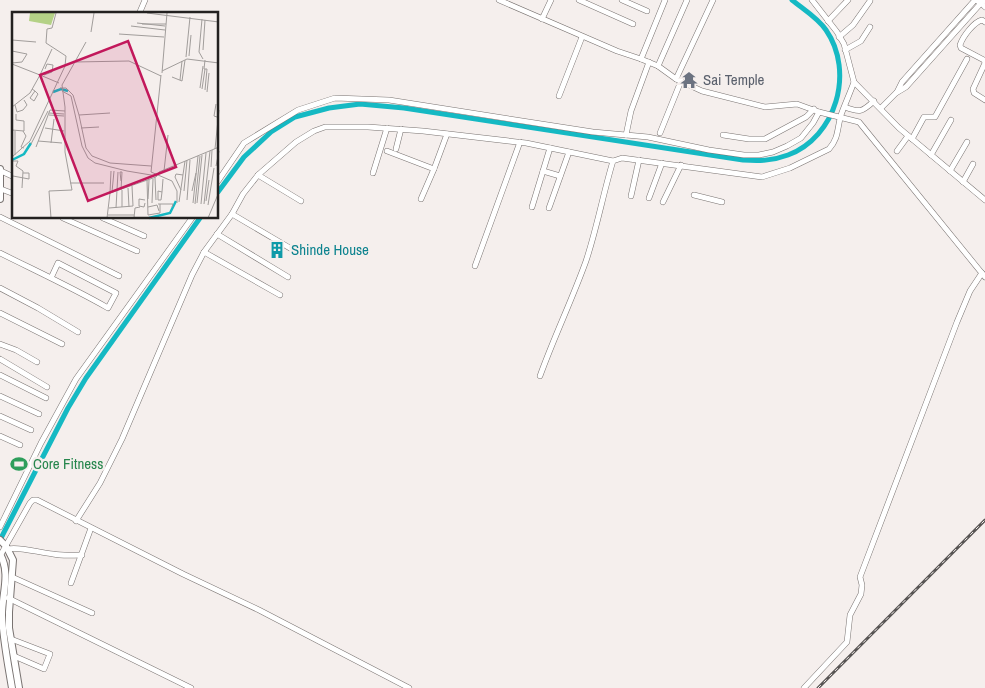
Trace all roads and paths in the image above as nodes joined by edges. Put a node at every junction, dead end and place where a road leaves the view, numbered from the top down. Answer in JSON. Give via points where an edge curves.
{"nodes":[{"id":1,"x":145,"y":0,"type":"edge"},
{"id":2,"x":499,"y":0,"type":"edge"},
{"id":3,"x":551,"y":0,"type":"edge"},
{"id":4,"x":579,"y":0,"type":"edge"},
{"id":5,"x":622,"y":0,"type":"edge"},
{"id":6,"x":665,"y":0,"type":"edge"},
{"id":7,"x":687,"y":0,"type":"edge"},
{"id":8,"x":713,"y":0,"type":"edge"},
{"id":9,"x":812,"y":0,"type":"edge"},
{"id":10,"x":848,"y":0,"type":"edge"},
{"id":11,"x":870,"y":1,"type":"dead end"},
{"id":12,"x":981,"y":2,"type":"edge"},
{"id":13,"x":140,"y":12,"type":"edge"},
{"id":14,"x":647,"y":12,"type":"dead end"},
{"id":15,"x":542,"y":19,"type":"junction"},
{"id":16,"x":828,"y":21,"type":"junction"},
{"id":17,"x":985,"y":22,"type":"edge"},
{"id":18,"x":633,"y":24,"type":"dead end"},
{"id":19,"x":870,"y":27,"type":"dead end"},
{"id":20,"x":582,"y":37,"type":"junction"},
{"id":21,"x":839,"y":37,"type":"junction"},
{"id":22,"x":845,"y":50,"type":"junction"},
{"id":23,"x":641,"y":59,"type":"junction"},
{"id":24,"x":967,"y":59,"type":"dead end"},
{"id":25,"x":649,"y":62,"type":"junction"},
{"id":26,"x":658,"y":66,"type":"junction"},
{"id":27,"x":679,"y":80,"type":"junction"},
{"id":28,"x":854,"y":82,"type":"junction"},
{"id":29,"x":559,"y":96,"type":"dead end"},
{"id":30,"x":985,"y":100,"type":"edge"},
{"id":31,"x":874,"y":101,"type":"junction"},
{"id":32,"x":845,"y":107,"type":"junction"},
{"id":33,"x":881,"y":108,"type":"junction"},
{"id":34,"x":816,"y":110,"type":"junction"},
{"id":35,"x":840,"y":116,"type":"junction"},
{"id":36,"x":951,"y":120,"type":"dead end"},
{"id":37,"x":387,"y":128,"type":"junction"},
{"id":38,"x":400,"y":129,"type":"junction"},
{"id":39,"x":660,"y":133,"type":"dead end"},
{"id":40,"x":447,"y":134,"type":"junction"},
{"id":41,"x":626,"y":135,"type":"junction"},
{"id":42,"x":723,"y":135,"type":"dead end"},
{"id":43,"x":910,"y":137,"type":"junction"},
{"id":44,"x":520,"y":142,"type":"junction"},
{"id":45,"x":967,"y":142,"type":"dead end"},
{"id":46,"x":396,"y":148,"type":"dead end"},
{"id":47,"x":550,"y":148,"type":"junction"},
{"id":48,"x":387,"y":151,"type":"dead end"},
{"id":49,"x":897,"y":151,"type":"dead end"},
{"id":50,"x":569,"y":152,"type":"junction"},
{"id":51,"x":931,"y":155,"type":"junction"},
{"id":52,"x":639,"y":160,"type":"junction"},
{"id":53,"x":613,"y":161,"type":"junction"},
{"id":54,"x":662,"y":163,"type":"junction"},
{"id":55,"x":973,"y":164,"type":"dead end"},
{"id":56,"x":680,"y":165,"type":"junction"},
{"id":57,"x":434,"y":169,"type":"junction"},
{"id":58,"x":0,"y":170,"type":"edge"},
{"id":59,"x":543,"y":171,"type":"junction"},
{"id":60,"x":950,"y":171,"type":"junction"},
{"id":61,"x":373,"y":173,"type":"dead end"},
{"id":62,"x":12,"y":175,"type":"edge"},
{"id":63,"x":258,"y":175,"type":"junction"},
{"id":64,"x":560,"y":176,"type":"junction"},
{"id":65,"x":219,"y":180,"type":"edge"},
{"id":66,"x":963,"y":182,"type":"junction"},
{"id":67,"x":1,"y":188,"type":"edge"},
{"id":68,"x":694,"y":195,"type":"dead end"},
{"id":69,"x":631,"y":196,"type":"dead end"},
{"id":70,"x":649,"y":198,"type":"dead end"},
{"id":71,"x":0,"y":199,"type":"edge"},
{"id":72,"x":421,"y":199,"type":"dead end"},
{"id":73,"x":985,"y":200,"type":"edge"},
{"id":74,"x":301,"y":201,"type":"dead end"},
{"id":75,"x":663,"y":202,"type":"dead end"},
{"id":76,"x":722,"y":202,"type":"dead end"},
{"id":77,"x":532,"y":207,"type":"dead end"},
{"id":78,"x":549,"y":208,"type":"dead end"},
{"id":79,"x":232,"y":214,"type":"junction"},
{"id":80,"x":0,"y":217,"type":"edge"},
{"id":81,"x":66,"y":219,"type":"edge"},
{"id":82,"x":106,"y":219,"type":"edge"},
{"id":83,"x":191,"y":219,"type":"edge"},
{"id":84,"x":217,"y":234,"type":"junction"},
{"id":85,"x":144,"y":236,"type":"dead end"},
{"id":86,"x":137,"y":251,"type":"dead end"},
{"id":87,"x":204,"y":252,"type":"junction"},
{"id":88,"x":0,"y":253,"type":"edge"},
{"id":89,"x":300,"y":254,"type":"dead end"},
{"id":90,"x":475,"y":266,"type":"dead end"},
{"id":91,"x":983,"y":275,"type":"edge"},
{"id":92,"x":118,"y":276,"type":"dead end"},
{"id":93,"x":288,"y":277,"type":"dead end"},
{"id":94,"x":51,"y":278,"type":"junction"},
{"id":95,"x":0,"y":288,"type":"edge"},
{"id":96,"x":280,"y":295,"type":"dead end"},
{"id":97,"x":0,"y":313,"type":"edge"},
{"id":98,"x":78,"y":332,"type":"dead end"},
{"id":99,"x":0,"y":344,"type":"edge"},
{"id":100,"x":62,"y":344,"type":"dead end"},
{"id":101,"x":0,"y":359,"type":"edge"},
{"id":102,"x":37,"y":362,"type":"dead end"},
{"id":103,"x":0,"y":375,"type":"edge"},
{"id":104,"x":540,"y":376,"type":"dead end"},
{"id":105,"x":47,"y":387,"type":"dead end"},
{"id":106,"x":0,"y":396,"type":"edge"},
{"id":107,"x":46,"y":398,"type":"dead end"},
{"id":108,"x":39,"y":414,"type":"dead end"},
{"id":109,"x":0,"y":416,"type":"edge"},
{"id":110,"x":31,"y":430,"type":"dead end"},
{"id":111,"x":0,"y":436,"type":"edge"},
{"id":112,"x":20,"y":445,"type":"dead end"},
{"id":113,"x":76,"y":521,"type":"junction"},
{"id":114,"x":0,"y":527,"type":"edge"},
{"id":115,"x":91,"y":528,"type":"junction"},
{"id":116,"x":4,"y":545,"type":"edge"},
{"id":117,"x":0,"y":555,"type":"edge"},
{"id":118,"x":82,"y":555,"type":"junction"},
{"id":119,"x":12,"y":577,"type":"junction"},
{"id":120,"x":71,"y":583,"type":"dead end"},
{"id":121,"x":7,"y":597,"type":"junction"},
{"id":122,"x":92,"y":614,"type":"dead end"},
{"id":123,"x":11,"y":639,"type":"junction"},
{"id":124,"x":14,"y":656,"type":"junction"},
{"id":125,"x":17,"y":687,"type":"edge"},
{"id":126,"x":191,"y":688,"type":"edge"},
{"id":127,"x":409,"y":688,"type":"edge"},
{"id":128,"x":804,"y":688,"type":"edge"}],
"edges":[{"from":1,"to":13,"type":"street"},
{"from":2,"to":15,"type":"street"},
{"from":3,"to":15,"type":"street"},
{"from":4,"to":18,"type":"street"},
{"from":5,"to":14,"type":"street"},
{"from":6,"to":23,"type":"street"},
{"from":7,"to":26,"type":"street"},
{"from":8,"to":27,"type":"street"},
{"from":9,"to":16,"type":"street"},
{"from":10,"to":16,"type":"street"},
{"from":11,"to":21,"type":"street","via":[[853,25]]},
{"from":12,"to":33,"type":"street","via":[[929,56],[906,87],[896,92]]},
{"from":15,"to":20,"type":"street"},
{"from":16,"to":21,"type":"street"},
{"from":17,"to":30,"type":"street","via":[[978,21],[960,45],[984,60],[973,89]]},
{"from":19,"to":22,"type":"street","via":[[861,41]]},
{"from":20,"to":23,"type":"street"},
{"from":20,"to":29,"type":"street"},
{"from":21,"to":22,"type":"street"},
{"from":22,"to":28,"type":"street"},
{"from":23,"to":25,"type":"street"},
{"from":24,"to":43,"type":"street","via":[[935,117],[924,116]]},
{"from":25,"to":26,"type":"street"},
{"from":25,"to":41,"type":"street"},
{"from":26,"to":27,"type":"street"},
{"from":27,"to":34,"type":"street","via":[[702,91],[755,106],[797,104]]},
{"from":27,"to":39,"type":"street"},
{"from":28,"to":31,"type":"street"},
{"from":28,"to":32,"type":"street"},
{"from":31,"to":32,"type":"street","via":[[862,111]]},
{"from":31,"to":33,"type":"street"},
{"from":32,"to":35,"type":"street"},
{"from":33,"to":43,"type":"street"},
{"from":34,"to":35,"type":"street"},
{"from":34,"to":41,"type":"street","via":[[814,123],[801,138],[759,155]]},
{"from":34,"to":42,"type":"street","via":[[765,139]]},
{"from":35,"to":56,"type":"street","via":[[837,137],[829,149],[803,163],[762,177]]},
{"from":35,"to":91,"type":"street","via":[[860,122]]},
{"from":36,"to":51,"type":"street"},
{"from":37,"to":38,"type":"street"},
{"from":37,"to":61,"type":"street"},
{"from":37,"to":63,"type":"street","via":[[325,127],[296,142]]},
{"from":38,"to":40,"type":"street"},
{"from":38,"to":46,"type":"street"},
{"from":40,"to":44,"type":"street"},
{"from":40,"to":57,"type":"street"},
{"from":41,"to":65,"type":"street","via":[[389,100],[335,98],[298,110],[244,143]]},
{"from":43,"to":49,"type":"street"},
{"from":43,"to":51,"type":"street"},
{"from":44,"to":47,"type":"street"},
{"from":44,"to":90,"type":"street"},
{"from":45,"to":60,"type":"street"},
{"from":47,"to":50,"type":"street"},
{"from":47,"to":59,"type":"street"},
{"from":48,"to":57,"type":"street"},
{"from":50,"to":53,"type":"street"},
{"from":50,"to":64,"type":"street"},
{"from":51,"to":60,"type":"street"},
{"from":52,"to":53,"type":"street","via":[[622,158]]},
{"from":52,"to":54,"type":"street"},
{"from":52,"to":69,"type":"street"},
{"from":53,"to":104,"type":"street","via":[[585,262]]},
{"from":54,"to":56,"type":"street"},
{"from":54,"to":70,"type":"street"},
{"from":55,"to":66,"type":"street"},
{"from":56,"to":75,"type":"street"},
{"from":57,"to":72,"type":"street"},
{"from":58,"to":62,"type":"street"},
{"from":58,"to":67,"type":"main road"},
{"from":59,"to":64,"type":"street"},
{"from":59,"to":77,"type":"street"},
{"from":60,"to":66,"type":"street"},
{"from":63,"to":74,"type":"street"},
{"from":63,"to":79,"type":"street"},
{"from":64,"to":78,"type":"street"},
{"from":66,"to":73,"type":"street"},
{"from":67,"to":71,"type":"main road"},
{"from":68,"to":76,"type":"street"},
{"from":79,"to":84,"type":"street"},
{"from":79,"to":89,"type":"street"},
{"from":80,"to":92,"type":"street"},
{"from":81,"to":86,"type":"street"},
{"from":82,"to":85,"type":"street"},
{"from":83,"to":114,"type":"street","via":[[76,378]]},
{"from":84,"to":87,"type":"street"},
{"from":84,"to":93,"type":"street"},
{"from":87,"to":96,"type":"street"},
{"from":87,"to":113,"type":"street","via":[[122,439]]},
{"from":88,"to":94,"type":"street"},
{"from":91,"to":128,"type":"street","via":[[970,291],[958,319],[860,577],[861,593],[850,616],[847,642]]},
{"from":94,"to":94,"type":"street","via":[[108,308],[116,293],[58,264]]},
{"from":95,"to":98,"type":"street"},
{"from":97,"to":100,"type":"street"},
{"from":99,"to":102,"type":"street"},
{"from":101,"to":105,"type":"street"},
{"from":103,"to":107,"type":"street"},
{"from":106,"to":108,"type":"street"},
{"from":109,"to":110,"type":"street"},
{"from":111,"to":112,"type":"street"},
{"from":113,"to":115,"type":"street"},
{"from":113,"to":116,"type":"street","via":[[33,500]]},
{"from":115,"to":118,"type":"street"},
{"from":115,"to":127,"type":"street"},
{"from":116,"to":117,"type":"street"},
{"from":116,"to":118,"type":"street","via":[[31,552]]},
{"from":116,"to":119,"type":"main road","via":[[13,560]]},
{"from":117,"to":121,"type":"main road","via":[[5,562]]},
{"from":118,"to":120,"type":"street"},
{"from":119,"to":121,"type":"main road"},
{"from":119,"to":122,"type":"street"},
{"from":121,"to":123,"type":"main road"},
{"from":121,"to":125,"type":"main road","via":[[3,621]]},
{"from":121,"to":126,"type":"street"},
{"from":123,"to":124,"type":"main road"},
{"from":123,"to":124,"type":"street","via":[[50,654],[44,669]]},
{"from":124,"to":125,"type":"main road"}]}
